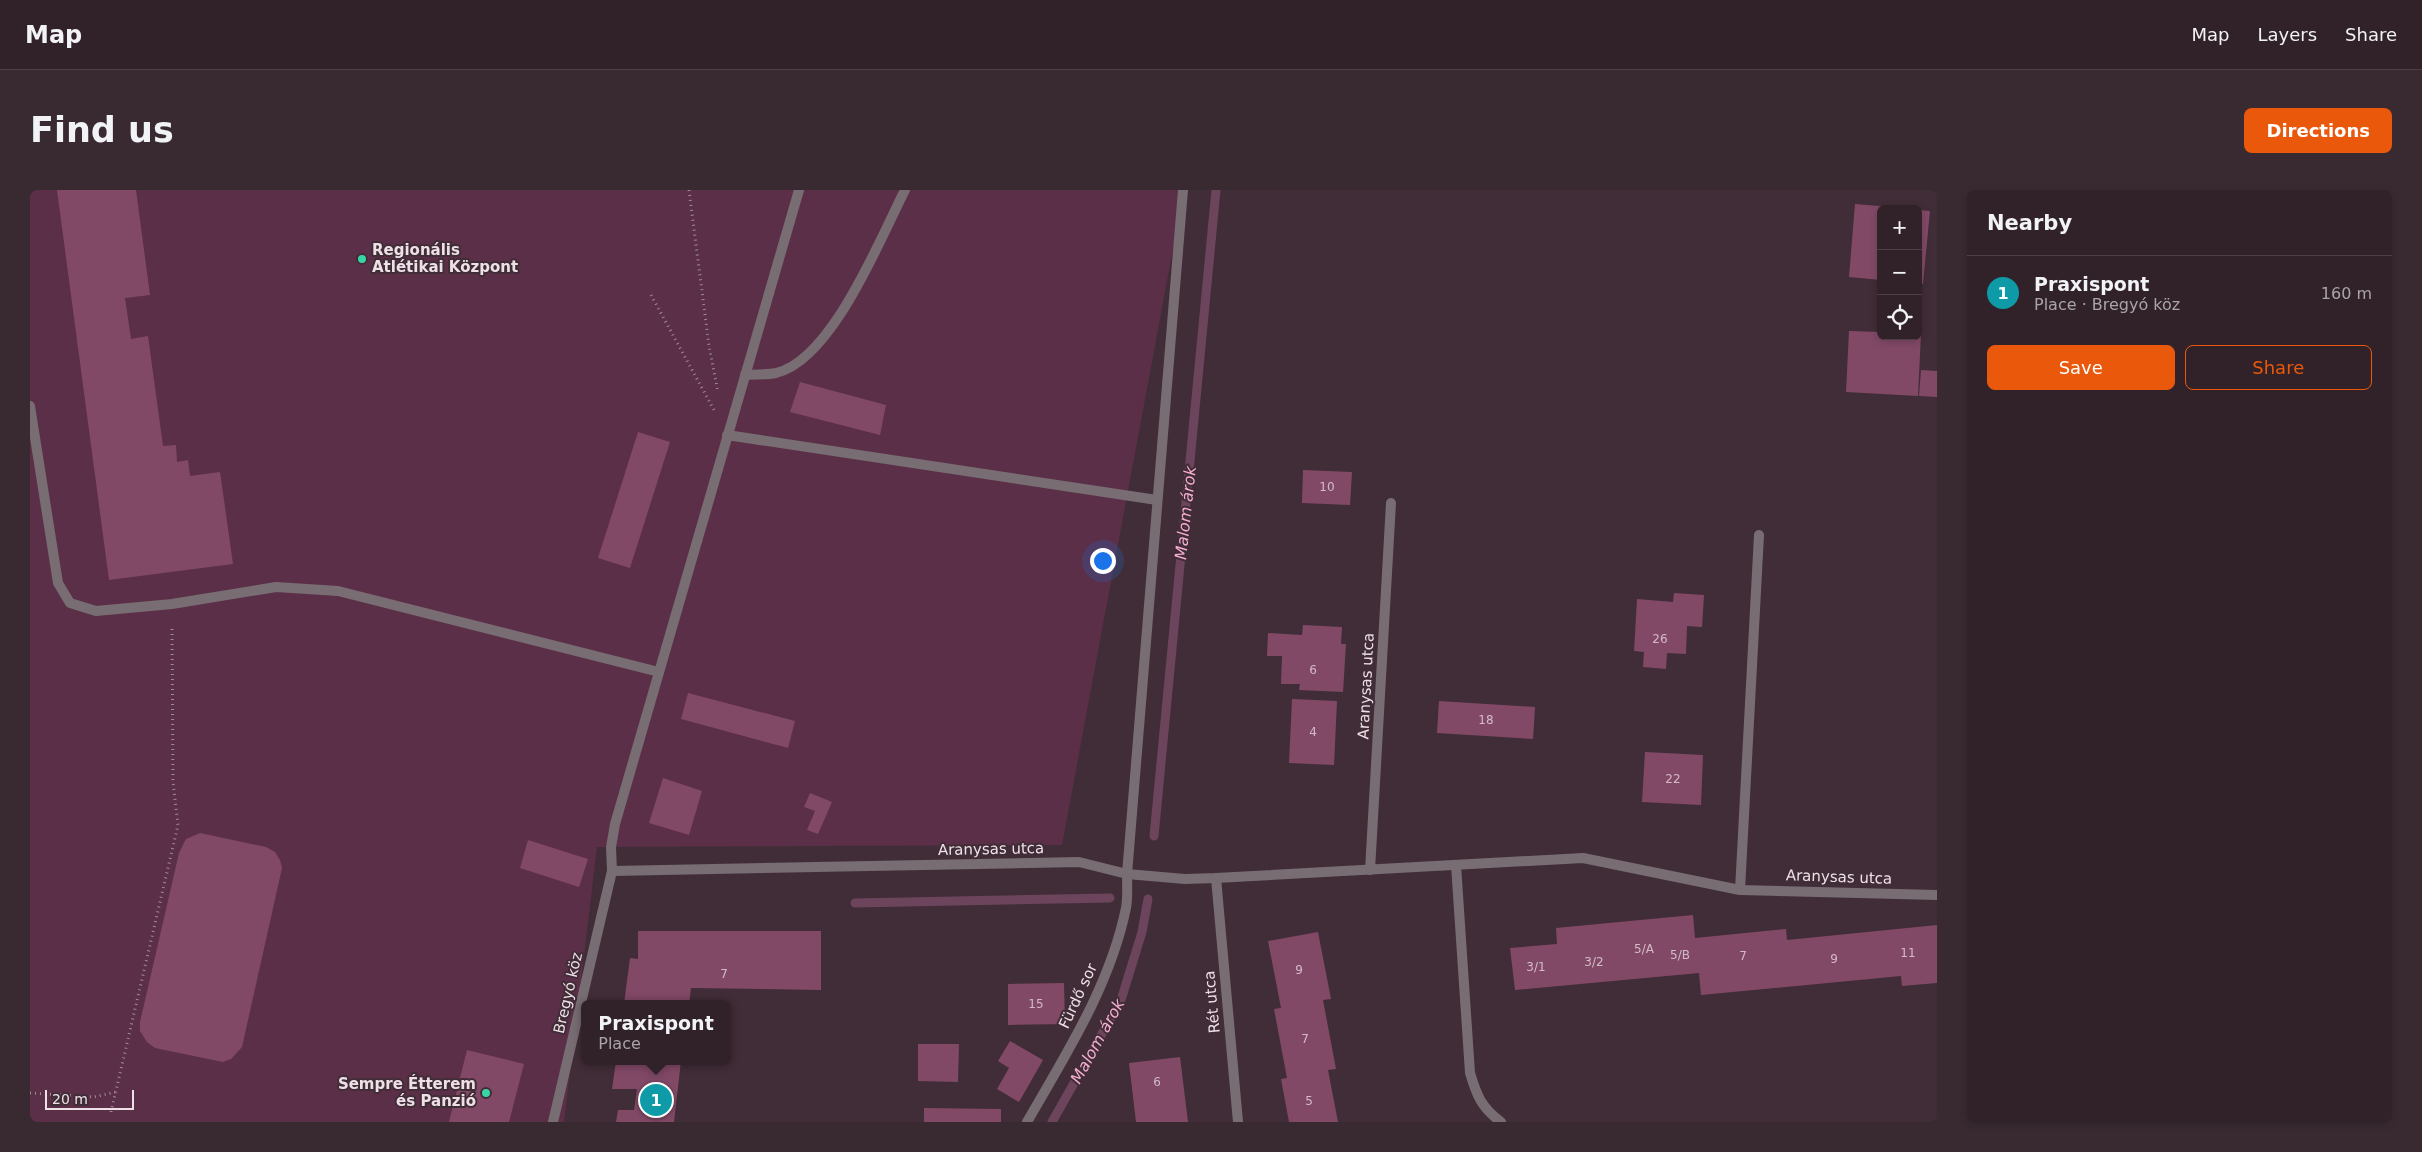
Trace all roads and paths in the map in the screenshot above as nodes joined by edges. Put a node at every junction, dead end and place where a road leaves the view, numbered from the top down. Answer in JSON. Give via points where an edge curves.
{"nodes":[{"id":1,"x":689,"y":190,"type":"edge"},
{"id":2,"x":798,"y":190,"type":"edge"},
{"id":3,"x":905,"y":190,"type":"edge"},
{"id":4,"x":1183,"y":190,"type":"edge"},
{"id":5,"x":651,"y":295,"type":"dead end"},
{"id":6,"x":745,"y":375,"type":"junction"},
{"id":7,"x":720,"y":399,"type":"dead end"},
{"id":8,"x":30,"y":406,"type":"edge"},
{"id":9,"x":727,"y":435,"type":"junction"},
{"id":10,"x":1157,"y":500,"type":"junction"},
{"id":11,"x":1391,"y":503,"type":"dead end"},
{"id":12,"x":1759,"y":535,"type":"dead end"},
{"id":13,"x":172,"y":604,"type":"junction"},
{"id":14,"x":659,"y":672,"type":"junction"},
{"id":15,"x":1456,"y":865,"type":"junction"},
{"id":16,"x":1370,"y":870,"type":"junction"},
{"id":17,"x":612,"y":871,"type":"junction"},
{"id":18,"x":1127,"y":874,"type":"junction"},
{"id":19,"x":1216,"y":878,"type":"junction"},
{"id":20,"x":1740,"y":890,"type":"junction"},
{"id":21,"x":1937,"y":895,"type":"edge"},
{"id":22,"x":582,"y":1000,"type":"edge"},
{"id":23,"x":581,"y":1005,"type":"edge"},
{"id":24,"x":116,"y":1092,"type":"junction"},
{"id":25,"x":30,"y":1093,"type":"edge"},
{"id":26,"x":111,"y":1112,"type":"dead end"},
{"id":27,"x":554,"y":1122,"type":"edge"},
{"id":28,"x":1028,"y":1122,"type":"edge"},
{"id":29,"x":1238,"y":1122,"type":"edge"},
{"id":30,"x":1501,"y":1122,"type":"edge"}],
"edges":[{"from":1,"to":7,"type":"path","via":[[709,346]]},
{"from":2,"to":6,"type":"street","name":"Bregyó köz"},
{"from":3,"to":6,"type":"street","via":[[840,318],[822,340],[800,361],[776,373]]},
{"from":4,"to":10,"type":"street","name":"Fürdő sor"},
{"from":5,"to":9,"type":"path"},
{"from":6,"to":9,"type":"street","name":"Bregyó köz"},
{"from":8,"to":13,"type":"street","via":[[58,583],[70,603],[96,611]]},
{"from":9,"to":10,"type":"street"},
{"from":9,"to":14,"type":"street","name":"Bregyó köz"},
{"from":10,"to":18,"type":"street","name":"Fürdő sor"},
{"from":11,"to":16,"type":"street","name":"Aranysas utca"},
{"from":12,"to":20,"type":"street"},
{"from":13,"to":14,"type":"street","via":[[276,587],[338,591]]},
{"from":13,"to":24,"type":"path","via":[[173,782],[178,825]]},
{"from":14,"to":17,"type":"street","name":"Bregyó köz","via":[[615,824],[611,847]]},
{"from":15,"to":16,"type":"street","name":"Aranysas utca"},
{"from":15,"to":20,"type":"street","name":"Aranysas utca","via":[[1583,858]]},
{"from":15,"to":30,"type":"street","via":[[1470,1073],[1477,1098]]},
{"from":16,"to":19,"type":"street","name":"Aranysas utca"},
{"from":17,"to":18,"type":"street","name":"Aranysas utca","via":[[1079,862]]},
{"from":17,"to":22,"type":"street","name":"Bregyó köz"},
{"from":18,"to":19,"type":"street","name":"Aranysas utca"},
{"from":18,"to":28,"type":"street","name":"Fürdő sor","via":[[1126,907],[1107,974],[1086,1019]]},
{"from":19,"to":29,"type":"street","name":"Rét utca"},
{"from":20,"to":21,"type":"street","name":"Aranysas utca"},
{"from":23,"to":27,"type":"street","name":"Bregyó köz"},
{"from":24,"to":25,"type":"path","via":[[94,1097]]},
{"from":24,"to":26,"type":"path"}]}
